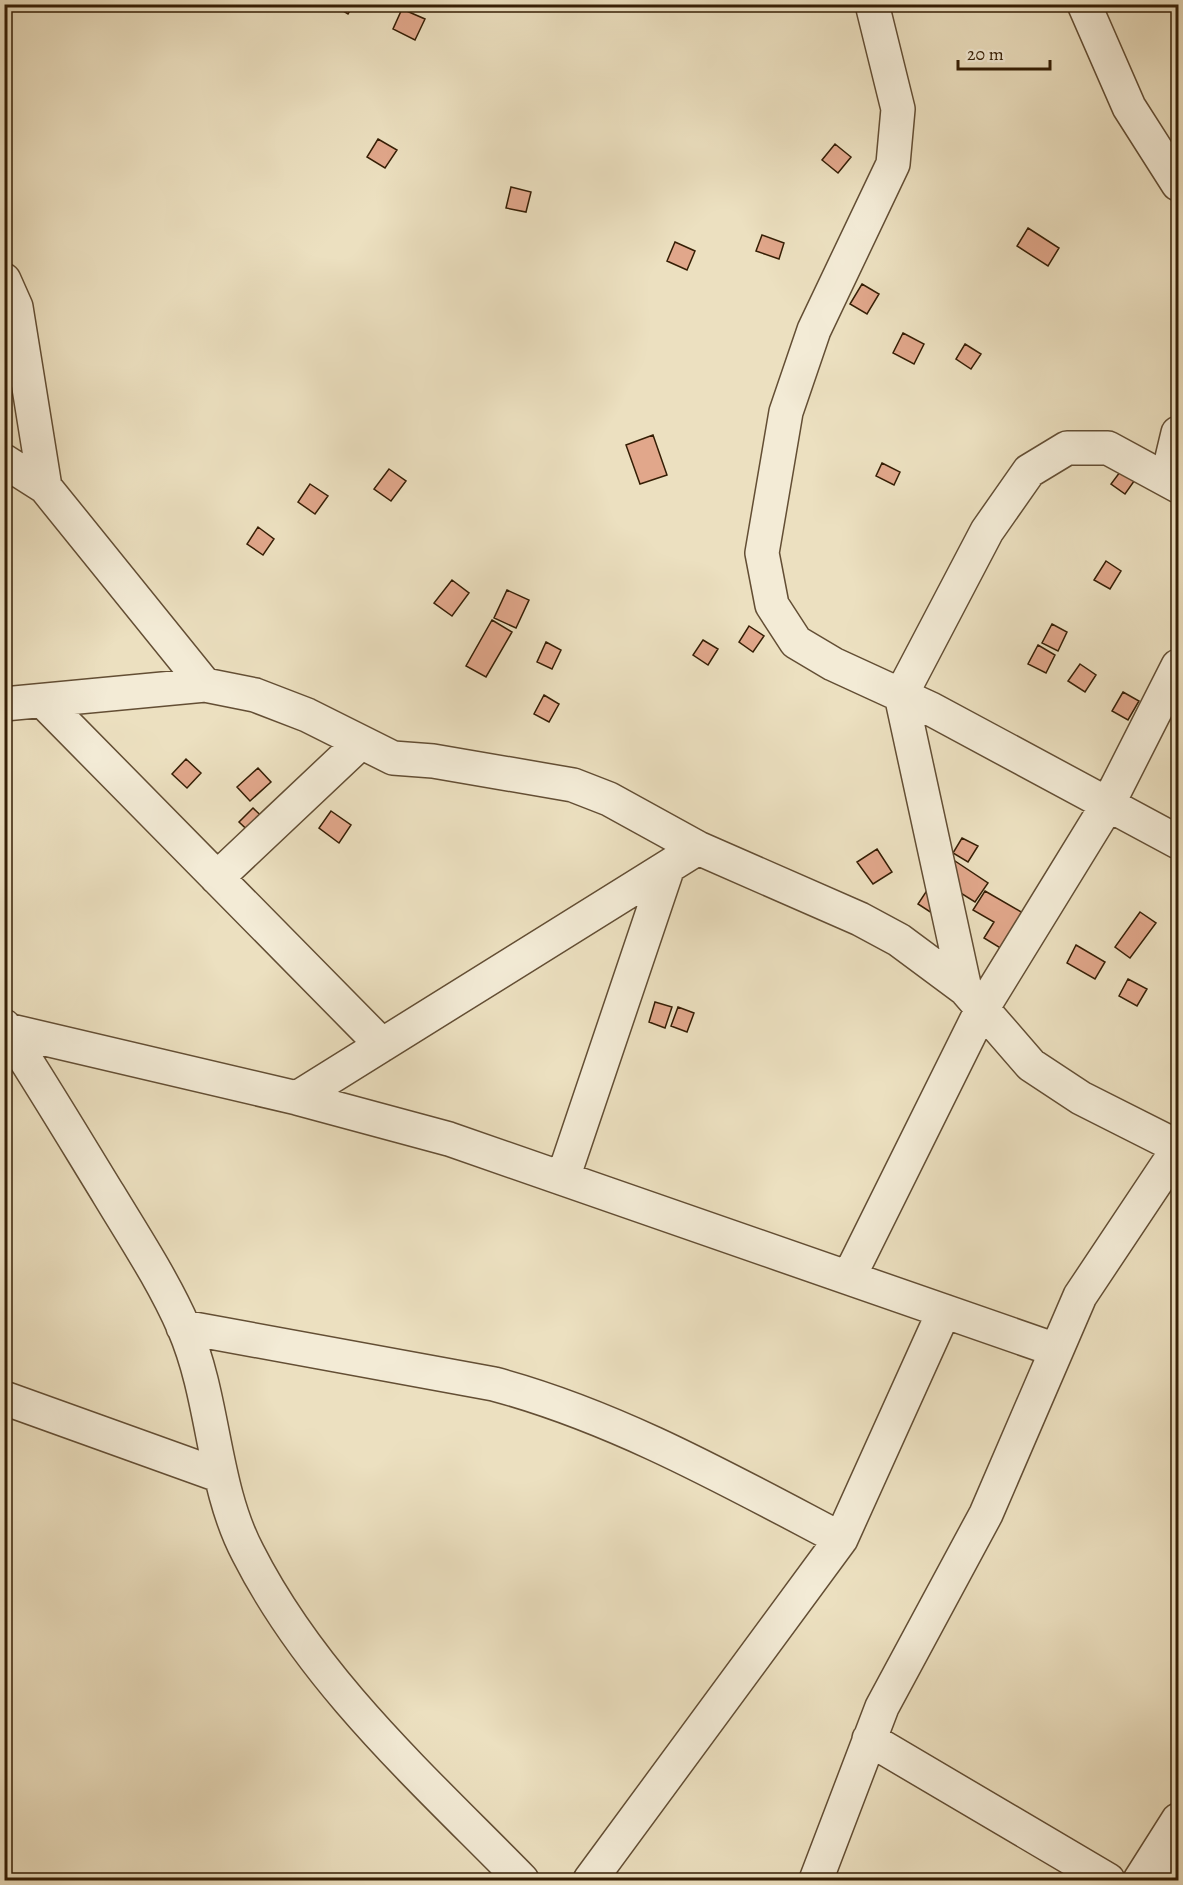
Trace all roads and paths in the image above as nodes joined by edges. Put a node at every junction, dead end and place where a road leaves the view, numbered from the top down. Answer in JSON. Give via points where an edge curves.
{"nodes":[{"id":1,"x":872,"y":4,"type":"edge"},
{"id":2,"x":1083,"y":4,"type":"edge"},
{"id":3,"x":1179,"y":184,"type":"edge"},
{"id":4,"x":4,"y":280,"type":"edge"},
{"id":5,"x":1179,"y":433,"type":"edge"},
{"id":6,"x":4,"y":461,"type":"edge"},
{"id":7,"x":1173,"y":483,"type":"edge"},
{"id":8,"x":45,"y":487,"type":"junction"},
{"id":9,"x":1179,"y":666,"type":"edge"},
{"id":10,"x":205,"y":685,"type":"junction"},
{"id":11,"x":901,"y":695,"type":"junction"},
{"id":12,"x":43,"y":701,"type":"junction"},
{"id":13,"x":4,"y":704,"type":"edge"},
{"id":14,"x":360,"y":743,"type":"junction"},
{"id":15,"x":1108,"y":804,"type":"junction"},
{"id":16,"x":1179,"y":842,"type":"edge"},
{"id":17,"x":698,"y":848,"type":"junction"},
{"id":18,"x":668,"y":867,"type":"junction"},
{"id":19,"x":217,"y":878,"type":"junction"},
{"id":20,"x":973,"y":999,"type":"junction"},
{"id":21,"x":6,"y":1028,"type":"edge"},
{"id":22,"x":382,"y":1046,"type":"junction"},
{"id":23,"x":297,"y":1098,"type":"junction"},
{"id":24,"x":1179,"y":1148,"type":"edge"},
{"id":25,"x":563,"y":1178,"type":"junction"},
{"id":26,"x":849,"y":1277,"type":"junction"},
{"id":27,"x":944,"y":1311,"type":"junction"},
{"id":28,"x":183,"y":1327,"type":"junction"},
{"id":29,"x":1056,"y":1350,"type":"junction"},
{"id":30,"x":4,"y":1398,"type":"edge"},
{"id":31,"x":221,"y":1476,"type":"junction"},
{"id":32,"x":841,"y":1539,"type":"junction"},
{"id":33,"x":869,"y":1739,"type":"junction"},
{"id":34,"x":1179,"y":1820,"type":"edge"},
{"id":35,"x":1157,"y":1872,"type":"edge"},
{"id":36,"x":522,"y":1881,"type":"edge"},
{"id":37,"x":590,"y":1881,"type":"edge"},
{"id":38,"x":816,"y":1881,"type":"edge"},
{"id":39,"x":1108,"y":1881,"type":"edge"}],
"edges":[{"from":1,"to":11,"type":"street","via":[[898,109],[893,164],[814,330],[786,412],[762,554],[772,605],[796,642]]},
{"from":2,"to":3,"type":"street","via":[[1129,107]]},
{"from":4,"to":8,"type":"street","via":[[16,307]]},
{"from":5,"to":7,"type":"street"},
{"from":6,"to":8,"type":"street"},
{"from":7,"to":11,"type":"street","via":[[1108,448],[1067,448],[1029,471],[987,531]]},
{"from":8,"to":10,"type":"street"},
{"from":9,"to":15,"type":"street"},
{"from":10,"to":12,"type":"street"},
{"from":10,"to":14,"type":"street","via":[[255,695],[307,715]]},
{"from":11,"to":15,"type":"street"},
{"from":11,"to":20,"type":"street"},
{"from":12,"to":13,"type":"street"},
{"from":12,"to":19,"type":"street"},
{"from":14,"to":17,"type":"street","via":[[393,758],[573,785],[609,799]]},
{"from":14,"to":19,"type":"street"},
{"from":15,"to":16,"type":"street"},
{"from":15,"to":20,"type":"street"},
{"from":17,"to":18,"type":"street"},
{"from":17,"to":20,"type":"street","via":[[880,930],[937,966]]},
{"from":18,"to":22,"type":"street"},
{"from":18,"to":25,"type":"street"},
{"from":19,"to":22,"type":"street"},
{"from":20,"to":24,"type":"street","via":[[1031,1065],[1081,1098]]},
{"from":20,"to":26,"type":"street"},
{"from":21,"to":23,"type":"street"},
{"from":21,"to":28,"type":"street","via":[[144,1251]]},
{"from":22,"to":23,"type":"street"},
{"from":23,"to":25,"type":"street","via":[[449,1139]]},
{"from":24,"to":29,"type":"street","via":[[1080,1296]]},
{"from":25,"to":26,"type":"street"},
{"from":26,"to":27,"type":"street"},
{"from":27,"to":29,"type":"street"},
{"from":27,"to":32,"type":"street"},
{"from":28,"to":31,"type":"street","via":[[201,1375]]},
{"from":28,"to":32,"type":"street","via":[[494,1384],[544,1397],[697,1464]]},
{"from":29,"to":33,"type":"street","via":[[986,1514],[882,1707]]},
{"from":30,"to":31,"type":"street"},
{"from":31,"to":36,"type":"street","via":[[246,1551],[291,1628],[349,1703]]},
{"from":32,"to":37,"type":"street"},
{"from":33,"to":38,"type":"street"},
{"from":33,"to":39,"type":"street"},
{"from":34,"to":35,"type":"street"}]}
